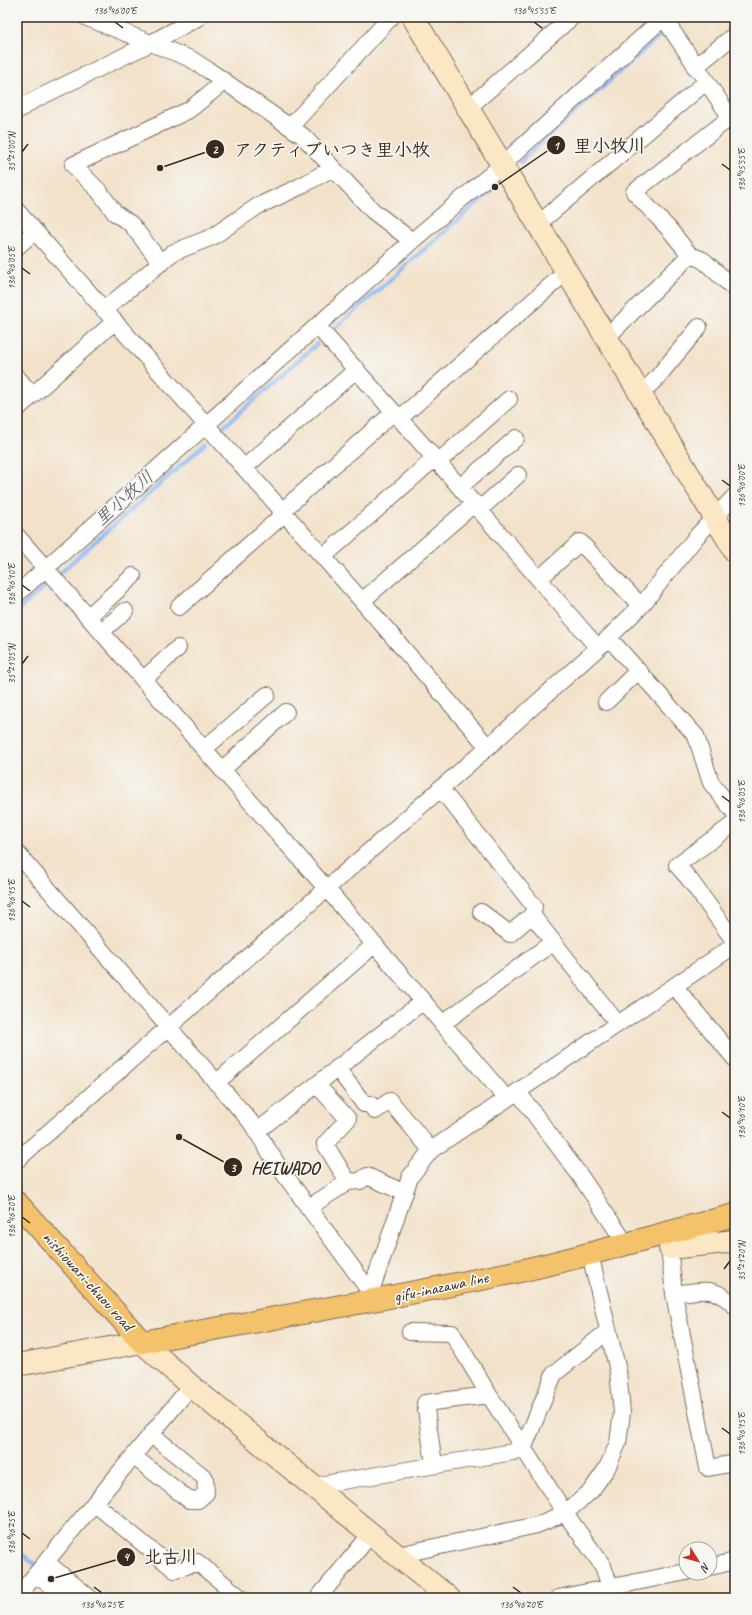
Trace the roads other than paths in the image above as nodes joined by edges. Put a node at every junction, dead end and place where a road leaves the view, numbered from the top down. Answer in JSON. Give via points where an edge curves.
{"nodes":[{"id":1,"x":85,"y":17,"type":"edge"},
{"id":2,"x":199,"y":17,"type":"edge"},
{"id":3,"x":391,"y":17,"type":"edge"},
{"id":4,"x":413,"y":17,"type":"edge"},
{"id":5,"x":572,"y":17,"type":"edge"},
{"id":6,"x":663,"y":17,"type":"edge"},
{"id":7,"x":734,"y":37,"type":"edge"},
{"id":8,"x":150,"y":43,"type":"junction"},
{"id":9,"x":696,"y":67,"type":"junction"},
{"id":10,"x":225,"y":81,"type":"junction"},
{"id":11,"x":706,"y":82,"type":"junction"},
{"id":12,"x":468,"y":108,"type":"junction"},
{"id":13,"x":17,"y":111,"type":"edge"},
{"id":14,"x":733,"y":121,"type":"edge"},
{"id":15,"x":290,"y":128,"type":"junction"},
{"id":16,"x":503,"y":164,"type":"junction"},
{"id":17,"x":333,"y":168,"type":"junction"},
{"id":18,"x":17,"y":211,"type":"edge"},
{"id":19,"x":538,"y":224,"type":"junction"},
{"id":20,"x":35,"y":231,"type":"junction"},
{"id":21,"x":412,"y":241,"type":"junction"},
{"id":22,"x":17,"y":248,"type":"edge"},
{"id":23,"x":690,"y":255,"type":"junction"},
{"id":24,"x":161,"y":263,"type":"junction"},
{"id":25,"x":566,"y":272,"type":"junction"},
{"id":26,"x":735,"y":289,"type":"edge"},
{"id":27,"x":110,"y":315,"type":"junction"},
{"id":28,"x":318,"y":327,"type":"junction"},
{"id":29,"x":699,"y":327,"type":"dead end"},
{"id":30,"x":606,"y":338,"type":"junction"},
{"id":31,"x":357,"y":369,"type":"junction"},
{"id":32,"x":17,"y":377,"type":"edge"},
{"id":33,"x":641,"y":393,"type":"junction"},
{"id":34,"x":32,"y":395,"type":"junction"},
{"id":35,"x":509,"y":399,"type":"dead end"},
{"id":36,"x":17,"y":409,"type":"edge"},
{"id":37,"x":397,"y":415,"type":"junction"},
{"id":38,"x":206,"y":425,"type":"junction"},
{"id":39,"x":516,"y":438,"type":"dead end"},
{"id":40,"x":437,"y":460,"type":"junction"},
{"id":41,"x":244,"y":468,"type":"junction"},
{"id":42,"x":518,"y":475,"type":"dead end"},
{"id":43,"x":460,"y":487,"type":"junction"},
{"id":44,"x":733,"y":500,"type":"edge"},
{"id":45,"x":477,"y":506,"type":"junction"},
{"id":46,"x":283,"y":513,"type":"junction"},
{"id":47,"x":714,"y":517,"type":"junction"},
{"id":48,"x":17,"y":536,"type":"edge"},
{"id":49,"x":735,"y":551,"type":"edge"},
{"id":50,"x":323,"y":557,"type":"junction"},
{"id":51,"x":46,"y":568,"type":"junction"},
{"id":52,"x":133,"y":576,"type":"dead end"},
{"id":53,"x":539,"y":579,"type":"junction"},
{"id":54,"x":17,"y":594,"type":"edge"},
{"id":55,"x":362,"y":601,"type":"junction"},
{"id":56,"x":641,"y":606,"type":"junction"},
{"id":57,"x":179,"y":607,"type":"dead end"},
{"id":58,"x":126,"y":611,"type":"dead end"},
{"id":59,"x":88,"y":617,"type":"junction"},
{"id":60,"x":101,"y":632,"type":"junction"},
{"id":61,"x":604,"y":643,"type":"junction"},
{"id":62,"x":178,"y":648,"type":"dead end"},
{"id":63,"x":638,"y":671,"type":"junction"},
{"id":64,"x":143,"y":680,"type":"junction"},
{"id":65,"x":267,"y":694,"type":"dead end"},
{"id":66,"x":606,"y":702,"type":"dead end"},
{"id":67,"x":286,"y":712,"type":"dead end"},
{"id":68,"x":488,"y":747,"type":"junction"},
{"id":69,"x":204,"y":749,"type":"junction"},
{"id":70,"x":222,"y":770,"type":"junction"},
{"id":71,"x":440,"y":788,"type":"junction"},
{"id":72,"x":735,"y":813,"type":"edge"},
{"id":73,"x":735,"y":823,"type":"edge"},
{"id":74,"x":17,"y":853,"type":"edge"},
{"id":75,"x":326,"y":888,"type":"junction"},
{"id":76,"x":481,"y":912,"type":"dead end"},
{"id":77,"x":532,"y":915,"type":"junction"},
{"id":78,"x":553,"y":942,"type":"junction"},
{"id":79,"x":375,"y":944,"type":"junction"},
{"id":80,"x":735,"y":944,"type":"edge"},
{"id":81,"x":675,"y":987,"type":"junction"},
{"id":82,"x":422,"y":1002,"type":"junction"},
{"id":83,"x":442,"y":1024,"type":"junction"},
{"id":84,"x":618,"y":1024,"type":"junction"},
{"id":85,"x":167,"y":1027,"type":"junction"},
{"id":86,"x":735,"y":1059,"type":"edge"},
{"id":87,"x":337,"y":1068,"type":"junction"},
{"id":88,"x":216,"y":1083,"type":"junction"},
{"id":89,"x":317,"y":1085,"type":"junction"},
{"id":90,"x":512,"y":1096,"type":"junction"},
{"id":91,"x":256,"y":1132,"type":"junction"},
{"id":92,"x":432,"y":1150,"type":"junction"},
{"id":93,"x":17,"y":1160,"type":"edge"},
{"id":94,"x":348,"y":1182,"type":"junction"},
{"id":95,"x":405,"y":1193,"type":"junction"},
{"id":96,"x":17,"y":1203,"type":"edge"},
{"id":97,"x":308,"y":1208,"type":"junction"},
{"id":98,"x":735,"y":1214,"type":"edge"},
{"id":99,"x":669,"y":1240,"type":"junction"},
{"id":100,"x":735,"y":1241,"type":"edge"},
{"id":101,"x":626,"y":1244,"type":"junction"},
{"id":102,"x":590,"y":1254,"type":"junction"},
{"id":103,"x":674,"y":1294,"type":"junction"},
{"id":104,"x":369,"y":1297,"type":"junction"},
{"id":105,"x":735,"y":1306,"type":"edge"},
{"id":106,"x":608,"y":1331,"type":"junction"},
{"id":107,"x":410,"y":1332,"type":"dead end"},
{"id":108,"x":142,"y":1342,"type":"junction"},
{"id":109,"x":17,"y":1365,"type":"edge"},
{"id":110,"x":191,"y":1386,"type":"junction"},
{"id":111,"x":489,"y":1395,"type":"junction"},
{"id":112,"x":151,"y":1434,"type":"junction"},
{"id":113,"x":524,"y":1447,"type":"junction"},
{"id":114,"x":133,"y":1456,"type":"junction"},
{"id":115,"x":735,"y":1463,"type":"edge"},
{"id":116,"x":434,"y":1464,"type":"junction"},
{"id":117,"x":313,"y":1486,"type":"junction"},
{"id":118,"x":94,"y":1503,"type":"junction"},
{"id":119,"x":565,"y":1513,"type":"junction"},
{"id":120,"x":371,"y":1534,"type":"junction"},
{"id":121,"x":398,"y":1556,"type":"junction"},
{"id":122,"x":735,"y":1561,"type":"edge"},
{"id":123,"x":718,"y":1564,"type":"edge"},
{"id":124,"x":41,"y":1568,"type":"junction"},
{"id":125,"x":678,"y":1574,"type":"edge"},
{"id":126,"x":610,"y":1587,"type":"junction"},
{"id":127,"x":17,"y":1597,"type":"edge"},
{"id":128,"x":65,"y":1598,"type":"edge"},
{"id":129,"x":90,"y":1598,"type":"edge"},
{"id":130,"x":240,"y":1598,"type":"edge"},
{"id":131,"x":318,"y":1598,"type":"edge"},
{"id":132,"x":449,"y":1598,"type":"edge"},
{"id":133,"x":558,"y":1598,"type":"edge"}],
"edges":[{"from":1,"to":8,"type":"street"},
{"from":2,"to":8,"type":"street"},
{"from":3,"to":15,"type":"street"},
{"from":4,"to":12,"type":"street"},
{"from":5,"to":12,"type":"street"},
{"from":6,"to":9,"type":"street"},
{"from":6,"to":16,"type":"street"},
{"from":7,"to":9,"type":"street"},
{"from":8,"to":10,"type":"street","via":[[191,59]]},
{"from":8,"to":13,"type":"street","via":[[34,100]]},
{"from":9,"to":11,"type":"street"},
{"from":10,"to":15,"type":"street"},
{"from":10,"to":24,"type":"street","via":[[190,110],[73,165],[99,191],[115,213],[131,224]]},
{"from":11,"to":14,"type":"street"},
{"from":11,"to":19,"type":"street"},
{"from":12,"to":16,"type":"street"},
{"from":14,"to":23,"type":"street","via":[[634,192]]},
{"from":15,"to":17,"type":"street","via":[[303,136]]},
{"from":16,"to":19,"type":"street"},
{"from":16,"to":21,"type":"street"},
{"from":17,"to":21,"type":"street","via":[[373,211]]},
{"from":17,"to":24,"type":"street","via":[[258,206],[212,237],[172,253]]},
{"from":18,"to":20,"type":"street"},
{"from":19,"to":25,"type":"street"},
{"from":20,"to":22,"type":"street"},
{"from":20,"to":27,"type":"street"},
{"from":21,"to":28,"type":"street"},
{"from":23,"to":26,"type":"street","via":[[703,260]]},
{"from":23,"to":30,"type":"street"},
{"from":24,"to":27,"type":"street"},
{"from":25,"to":30,"type":"street"},
{"from":25,"to":37,"type":"street"},
{"from":27,"to":34,"type":"street"},
{"from":27,"to":38,"type":"street"},
{"from":28,"to":31,"type":"street"},
{"from":28,"to":38,"type":"street"},
{"from":29,"to":33,"type":"street"},
{"from":30,"to":33,"type":"street"},
{"from":31,"to":37,"type":"street"},
{"from":31,"to":41,"type":"street"},
{"from":32,"to":34,"type":"street"},
{"from":33,"to":47,"type":"street"},
{"from":34,"to":36,"type":"street"},
{"from":35,"to":40,"type":"street"},
{"from":37,"to":40,"type":"street"},
{"from":37,"to":46,"type":"street"},
{"from":38,"to":41,"type":"street"},
{"from":38,"to":51,"type":"street"},
{"from":39,"to":43,"type":"street"},
{"from":40,"to":43,"type":"street"},
{"from":40,"to":50,"type":"street"},
{"from":41,"to":46,"type":"street"},
{"from":42,"to":45,"type":"street"},
{"from":43,"to":45,"type":"street"},
{"from":44,"to":47,"type":"street"},
{"from":45,"to":53,"type":"street"},
{"from":45,"to":55,"type":"street"},
{"from":46,"to":50,"type":"street"},
{"from":46,"to":57,"type":"street"},
{"from":47,"to":49,"type":"street"},
{"from":47,"to":56,"type":"street"},
{"from":48,"to":51,"type":"street"},
{"from":50,"to":55,"type":"street"},
{"from":51,"to":54,"type":"street"},
{"from":51,"to":59,"type":"street"},
{"from":52,"to":59,"type":"street"},
{"from":53,"to":56,"type":"street","via":[[580,542]]},
{"from":53,"to":61,"type":"street"},
{"from":55,"to":68,"type":"street"},
{"from":56,"to":61,"type":"street"},
{"from":58,"to":60,"type":"street"},
{"from":59,"to":60,"type":"street"},
{"from":60,"to":64,"type":"street"},
{"from":61,"to":63,"type":"street"},
{"from":61,"to":68,"type":"street"},
{"from":62,"to":64,"type":"street"},
{"from":63,"to":66,"type":"street"},
{"from":63,"to":72,"type":"street","via":[[696,736],[711,783]]},
{"from":64,"to":69,"type":"street"},
{"from":65,"to":69,"type":"street"},
{"from":67,"to":70,"type":"street"},
{"from":68,"to":71,"type":"street"},
{"from":69,"to":70,"type":"street"},
{"from":70,"to":75,"type":"street"},
{"from":71,"to":75,"type":"street"},
{"from":71,"to":77,"type":"street","via":[[534,906]]},
{"from":73,"to":80,"type":"street","via":[[677,865]]},
{"from":74,"to":85,"type":"street"},
{"from":75,"to":79,"type":"street"},
{"from":75,"to":85,"type":"street"},
{"from":76,"to":77,"type":"street","via":[[510,934]]},
{"from":77,"to":78,"type":"street"},
{"from":78,"to":83,"type":"street"},
{"from":78,"to":84,"type":"street"},
{"from":79,"to":82,"type":"street"},
{"from":79,"to":88,"type":"street"},
{"from":80,"to":81,"type":"street"},
{"from":81,"to":84,"type":"street"},
{"from":81,"to":86,"type":"street"},
{"from":82,"to":83,"type":"street"},
{"from":82,"to":87,"type":"street"},
{"from":83,"to":90,"type":"street"},
{"from":84,"to":90,"type":"street"},
{"from":85,"to":88,"type":"street"},
{"from":85,"to":93,"type":"street"},
{"from":87,"to":89,"type":"street"},
{"from":87,"to":92,"type":"street","via":[[364,1104],[370,1104],[375,1111],[390,1101]]},
{"from":88,"to":91,"type":"street","via":[[250,1121]]},
{"from":89,"to":91,"type":"street"},
{"from":89,"to":94,"type":"street","via":[[348,1119],[325,1144]]},
{"from":90,"to":92,"type":"street"},
{"from":90,"to":101,"type":"street","via":[[582,1177]]},
{"from":91,"to":97,"type":"street"},
{"from":92,"to":95,"type":"street","via":[[410,1177]]},
{"from":94,"to":95,"type":"street","via":[[360,1181],[367,1176]]},
{"from":94,"to":97,"type":"street"},
{"from":95,"to":104,"type":"street"},
{"from":96,"to":108,"type":"main road","name":"nishiowari-chuou road"},
{"from":97,"to":104,"type":"street"},
{"from":98,"to":99,"type":"main road","name":"gifu-inazawa line"},
{"from":99,"to":100,"type":"street"},
{"from":99,"to":101,"type":"main road","name":"gifu-inazawa line"},
{"from":99,"to":103,"type":"street"},
{"from":101,"to":102,"type":"main road","name":"gifu-inazawa line"},
{"from":102,"to":104,"type":"main road","name":"gifu-inazawa line","via":[[507,1274]]},
{"from":102,"to":106,"type":"street"},
{"from":103,"to":105,"type":"street","via":[[713,1290],[725,1296]]},
{"from":103,"to":115,"type":"street","via":[[708,1468]]},
{"from":104,"to":108,"type":"main road","name":"gifu-inazawa line"},
{"from":106,"to":113,"type":"street","via":[[554,1374]]},
{"from":106,"to":119,"type":"street","via":[[618,1371],[622,1412],[618,1442],[607,1468],[591,1492]]},
{"from":107,"to":111,"type":"street","via":[[452,1333]]},
{"from":108,"to":109,"type":"street"},
{"from":108,"to":110,"type":"street"},
{"from":110,"to":112,"type":"street"},
{"from":110,"to":117,"type":"street"},
{"from":111,"to":113,"type":"street"},
{"from":111,"to":116,"type":"street","via":[[425,1403]]},
{"from":112,"to":114,"type":"street"},
{"from":112,"to":114,"type":"street","via":[[205,1478],[206,1493],[198,1500],[189,1500]]},
{"from":113,"to":116,"type":"street","via":[[513,1452]]},
{"from":113,"to":119,"type":"street"},
{"from":114,"to":118,"type":"street"},
{"from":116,"to":117,"type":"street"},
{"from":117,"to":120,"type":"street"},
{"from":118,"to":124,"type":"street"},
{"from":118,"to":130,"type":"street","via":[[175,1570],[197,1562]]},
{"from":119,"to":121,"type":"street","via":[[537,1525]]},
{"from":119,"to":126,"type":"street","via":[[603,1566]]},
{"from":120,"to":121,"type":"street"},
{"from":120,"to":131,"type":"street"},
{"from":121,"to":132,"type":"street"},
{"from":122,"to":123,"type":"street"},
{"from":124,"to":127,"type":"street"},
{"from":124,"to":128,"type":"street"},
{"from":124,"to":129,"type":"street"},
{"from":125,"to":126,"type":"street"},
{"from":126,"to":133,"type":"street"}]}
